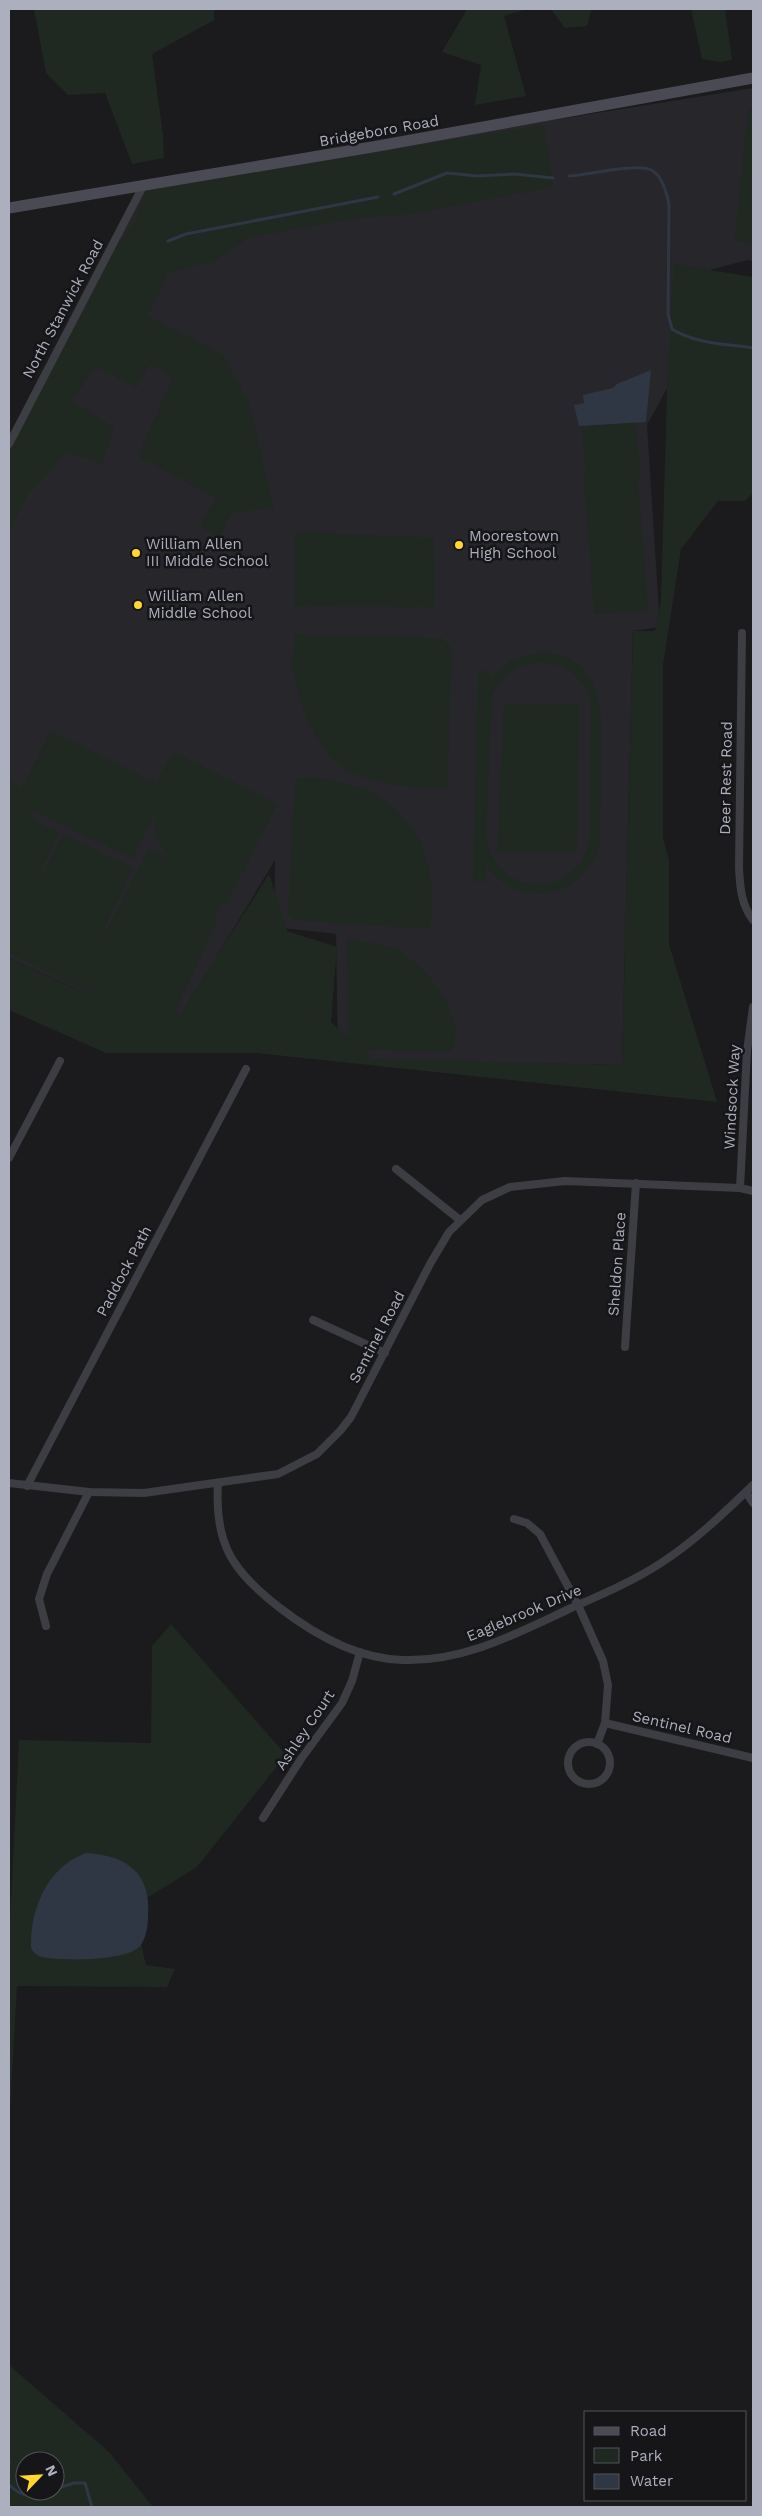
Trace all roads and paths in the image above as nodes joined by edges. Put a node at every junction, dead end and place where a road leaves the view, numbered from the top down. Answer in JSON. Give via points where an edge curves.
{"nodes":[{"id":1,"x":753,"y":78,"type":"edge"},
{"id":2,"x":143,"y":186,"type":"junction"},
{"id":3,"x":9,"y":208,"type":"edge"},
{"id":4,"x":9,"y":444,"type":"edge"},
{"id":5,"x":742,"y":633,"type":"dead end"},
{"id":6,"x":753,"y":920,"type":"edge"},
{"id":7,"x":753,"y":1007,"type":"edge"},
{"id":8,"x":60,"y":1061,"type":"dead end"},
{"id":9,"x":246,"y":1069,"type":"dead end"},
{"id":10,"x":9,"y":1158,"type":"edge"},
{"id":11,"x":396,"y":1169,"type":"dead end"},
{"id":12,"x":636,"y":1183,"type":"junction"},
{"id":13,"x":740,"y":1188,"type":"junction"},
{"id":14,"x":753,"y":1191,"type":"edge"},
{"id":15,"x":460,"y":1220,"type":"junction"},
{"id":16,"x":314,"y":1320,"type":"dead end"},
{"id":17,"x":625,"y":1347,"type":"dead end"},
{"id":18,"x":385,"y":1352,"type":"junction"},
{"id":19,"x":9,"y":1483,"type":"edge"},
{"id":20,"x":218,"y":1484,"type":"junction"},
{"id":21,"x":753,"y":1485,"type":"edge"},
{"id":22,"x":27,"y":1486,"type":"junction"},
{"id":23,"x":89,"y":1492,"type":"junction"},
{"id":24,"x":746,"y":1492,"type":"junction"},
{"id":25,"x":753,"y":1503,"type":"edge"},
{"id":26,"x":514,"y":1519,"type":"dead end"},
{"id":27,"x":578,"y":1605,"type":"junction"},
{"id":28,"x":46,"y":1626,"type":"dead end"},
{"id":29,"x":360,"y":1652,"type":"junction"},
{"id":30,"x":605,"y":1723,"type":"junction"},
{"id":31,"x":597,"y":1744,"type":"junction"},
{"id":32,"x":753,"y":1758,"type":"edge"},
{"id":33,"x":263,"y":1818,"type":"dead end"}],
"edges":[{"from":1,"to":2,"type":"main road","name":"Bridgeboro Road"},
{"from":2,"to":3,"type":"main road","name":"Bridgeboro Road"},
{"from":2,"to":4,"type":"street","name":"North Stanwick Road"},
{"from":5,"to":6,"type":"street","name":"Deer Rest Road","via":[[739,868],[741,893]]},
{"from":7,"to":13,"type":"street","name":"Windsock Way","via":[[747,1051]]},
{"from":8,"to":10,"type":"street"},
{"from":9,"to":22,"type":"street","name":"Paddock Path"},
{"from":11,"to":15,"type":"street"},
{"from":12,"to":13,"type":"street","name":"Sentinel Road"},
{"from":12,"to":15,"type":"street","name":"Sentinel Road","via":[[565,1180],[527,1183],[482,1200]]},
{"from":12,"to":17,"type":"street","name":"Sheldon Place"},
{"from":13,"to":14,"type":"street","name":"Sentinel Road"},
{"from":15,"to":18,"type":"street","name":"Sentinel Road","via":[[430,1264]]},
{"from":16,"to":18,"type":"street"},
{"from":18,"to":20,"type":"street","name":"Sentinel Road","via":[[350,1417],[316,1454],[278,1474]]},
{"from":19,"to":22,"type":"street","name":"Sentinel Road"},
{"from":20,"to":23,"type":"street","name":"Sentinel Road","via":[[144,1493]]},
{"from":20,"to":29,"type":"street","name":"Eaglebrook Drive","via":[[216,1509],[222,1541],[228,1555],[248,1579],[303,1626]]},
{"from":21,"to":24,"type":"street","name":"Eaglebrook Drive"},
{"from":22,"to":23,"type":"street","name":"Sentinel Road"},
{"from":23,"to":28,"type":"street","via":[[47,1574],[39,1599]]},
{"from":24,"to":25,"type":"street"},
{"from":24,"to":27,"type":"street","name":"Eaglebrook Drive","via":[[701,1534],[662,1563]]},
{"from":26,"to":27,"type":"street","via":[[528,1523],[540,1534]]},
{"from":27,"to":29,"type":"street","name":"Eaglebrook Drive","via":[[486,1647],[452,1657],[401,1660]]},
{"from":27,"to":30,"type":"street","via":[[603,1662],[608,1686]]},
{"from":29,"to":33,"type":"street","name":"Ashley Court","via":[[342,1703]]},
{"from":30,"to":31,"type":"street"},
{"from":30,"to":32,"type":"street","name":"Sentinel Road"},
{"from":31,"to":31,"type":"street","via":[[584,1742],[569,1755],[568,1768],[580,1783],[600,1782],[608,1772],[610,1758]]}]}
